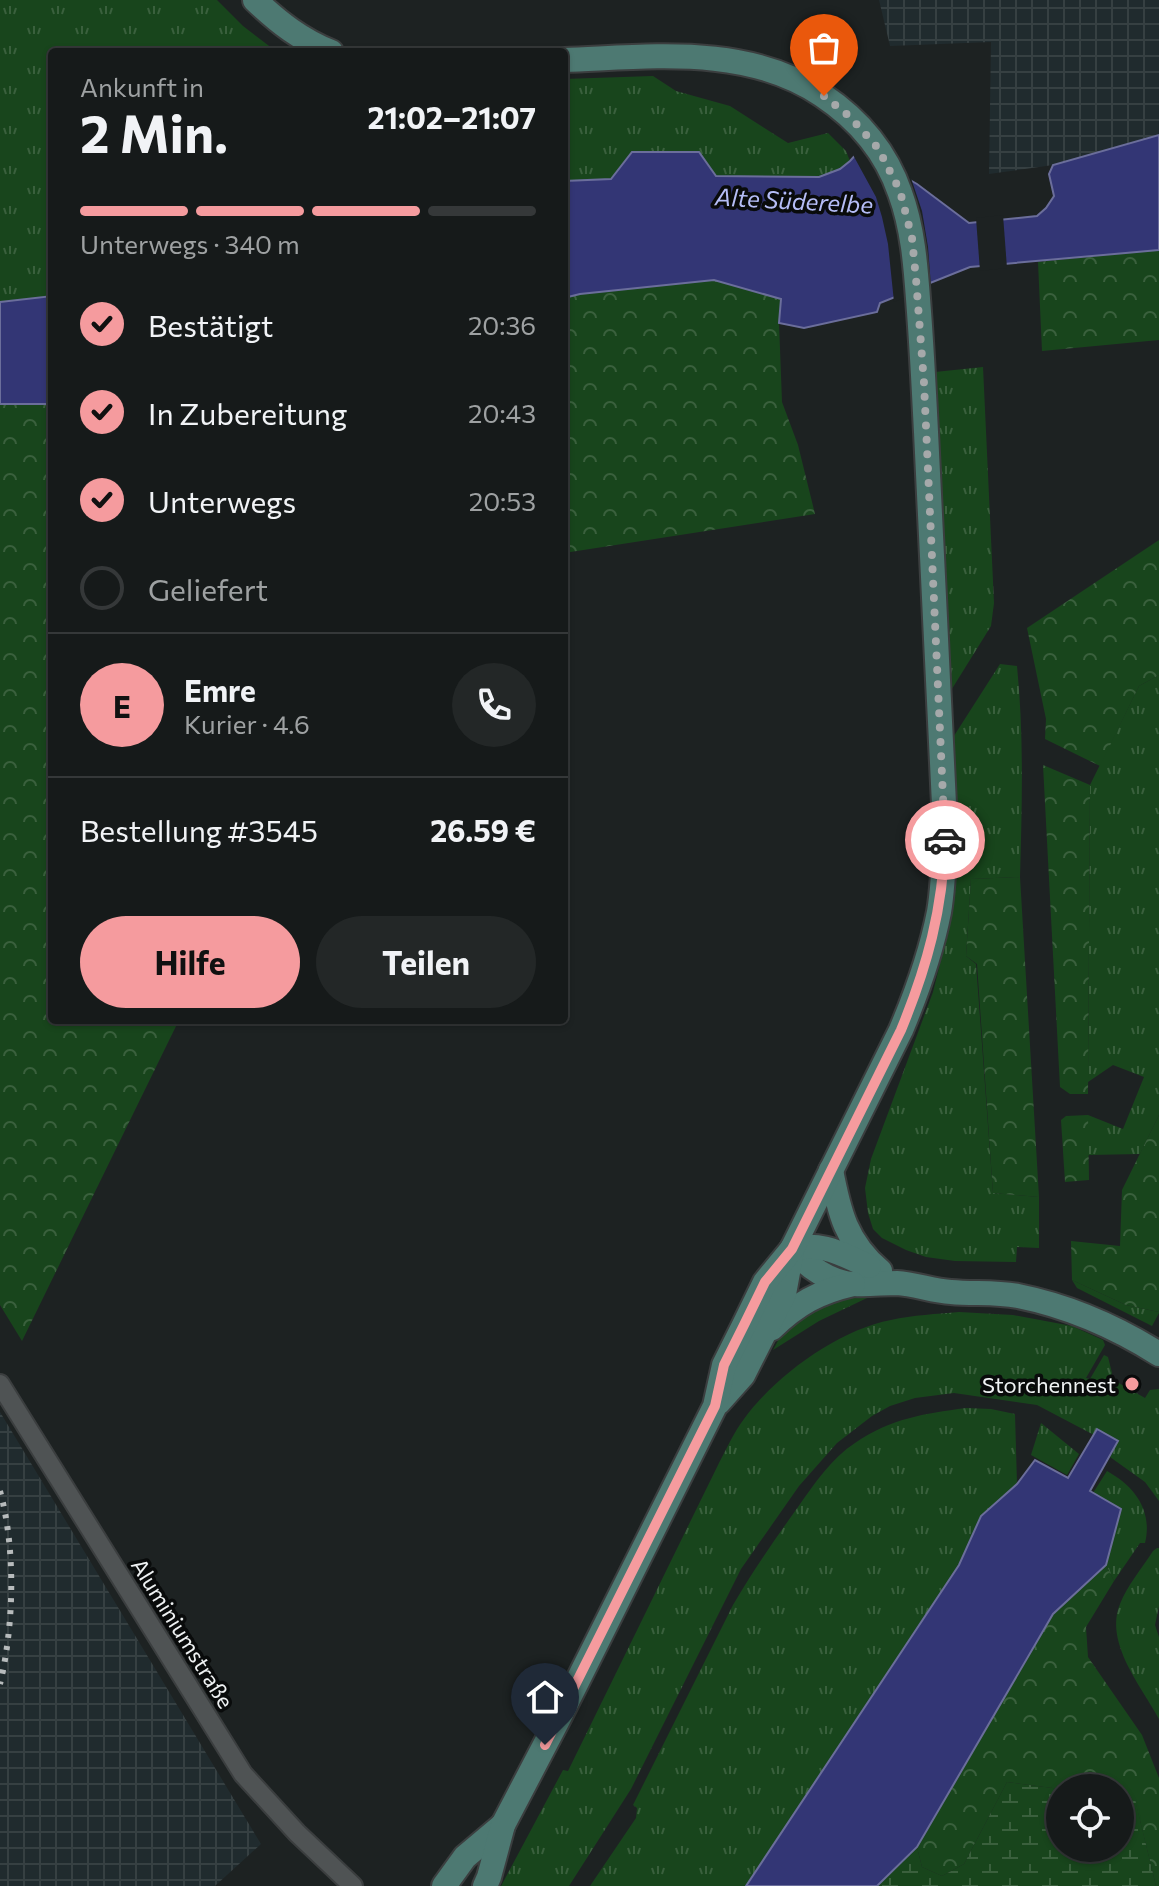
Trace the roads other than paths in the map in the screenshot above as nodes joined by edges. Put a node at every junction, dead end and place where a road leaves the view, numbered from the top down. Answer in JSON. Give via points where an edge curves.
{"nodes":[{"id":1,"x":255,"y":0,"type":"edge"},
{"id":2,"x":321,"y":48,"type":"edge"},
{"id":3,"x":568,"y":60,"type":"edge"},
{"id":4,"x":831,"y":1170,"type":"junction"},
{"id":5,"x":792,"y":1249,"type":"junction"},
{"id":6,"x":890,"y":1277,"type":"junction"},
{"id":7,"x":853,"y":1284,"type":"junction"},
{"id":8,"x":764,"y":1336,"type":"junction"},
{"id":9,"x":1159,"y":1354,"type":"edge"},
{"id":10,"x":0,"y":1384,"type":"edge"},
{"id":11,"x":715,"y":1406,"type":"junction"},
{"id":12,"x":503,"y":1825,"type":"junction"},
{"id":13,"x":353,"y":1886,"type":"edge"},
{"id":14,"x":444,"y":1886,"type":"edge"},
{"id":15,"x":485,"y":1886,"type":"edge"}],
"edges":[{"from":1,"to":2,"type":"main road","via":[[294,34]]},
{"from":3,"to":4,"type":"main road","via":[[711,57],[770,70],[811,88],[849,116],[878,148],[900,191],[912,238],[924,383],[945,825],[943,884],[916,994]]},
{"from":4,"to":5,"type":"main road"},
{"from":4,"to":6,"type":"main road","via":[[851,1238],[866,1259]]},
{"from":5,"to":6,"type":"main road","via":[[825,1247]]},
{"from":5,"to":7,"type":"main road","via":[[817,1271]]},
{"from":5,"to":8,"type":"main road","via":[[784,1294]]},
{"from":5,"to":11,"type":"main road","via":[[765,1282],[724,1365]]},
{"from":6,"to":7,"type":"main road"},
{"from":6,"to":9,"type":"main road","via":[[950,1292],[1016,1295],[1122,1333]]},
{"from":7,"to":8,"type":"main road","via":[[810,1298]]},
{"from":8,"to":11,"type":"main road","via":[[743,1375]]},
{"from":10,"to":13,"type":"street","name":"Aluminiumstraße","via":[[243,1774]]},
{"from":11,"to":12,"type":"main road"},
{"from":12,"to":14,"type":"main road","via":[[465,1857]]},
{"from":12,"to":15,"type":"main road"}]}
